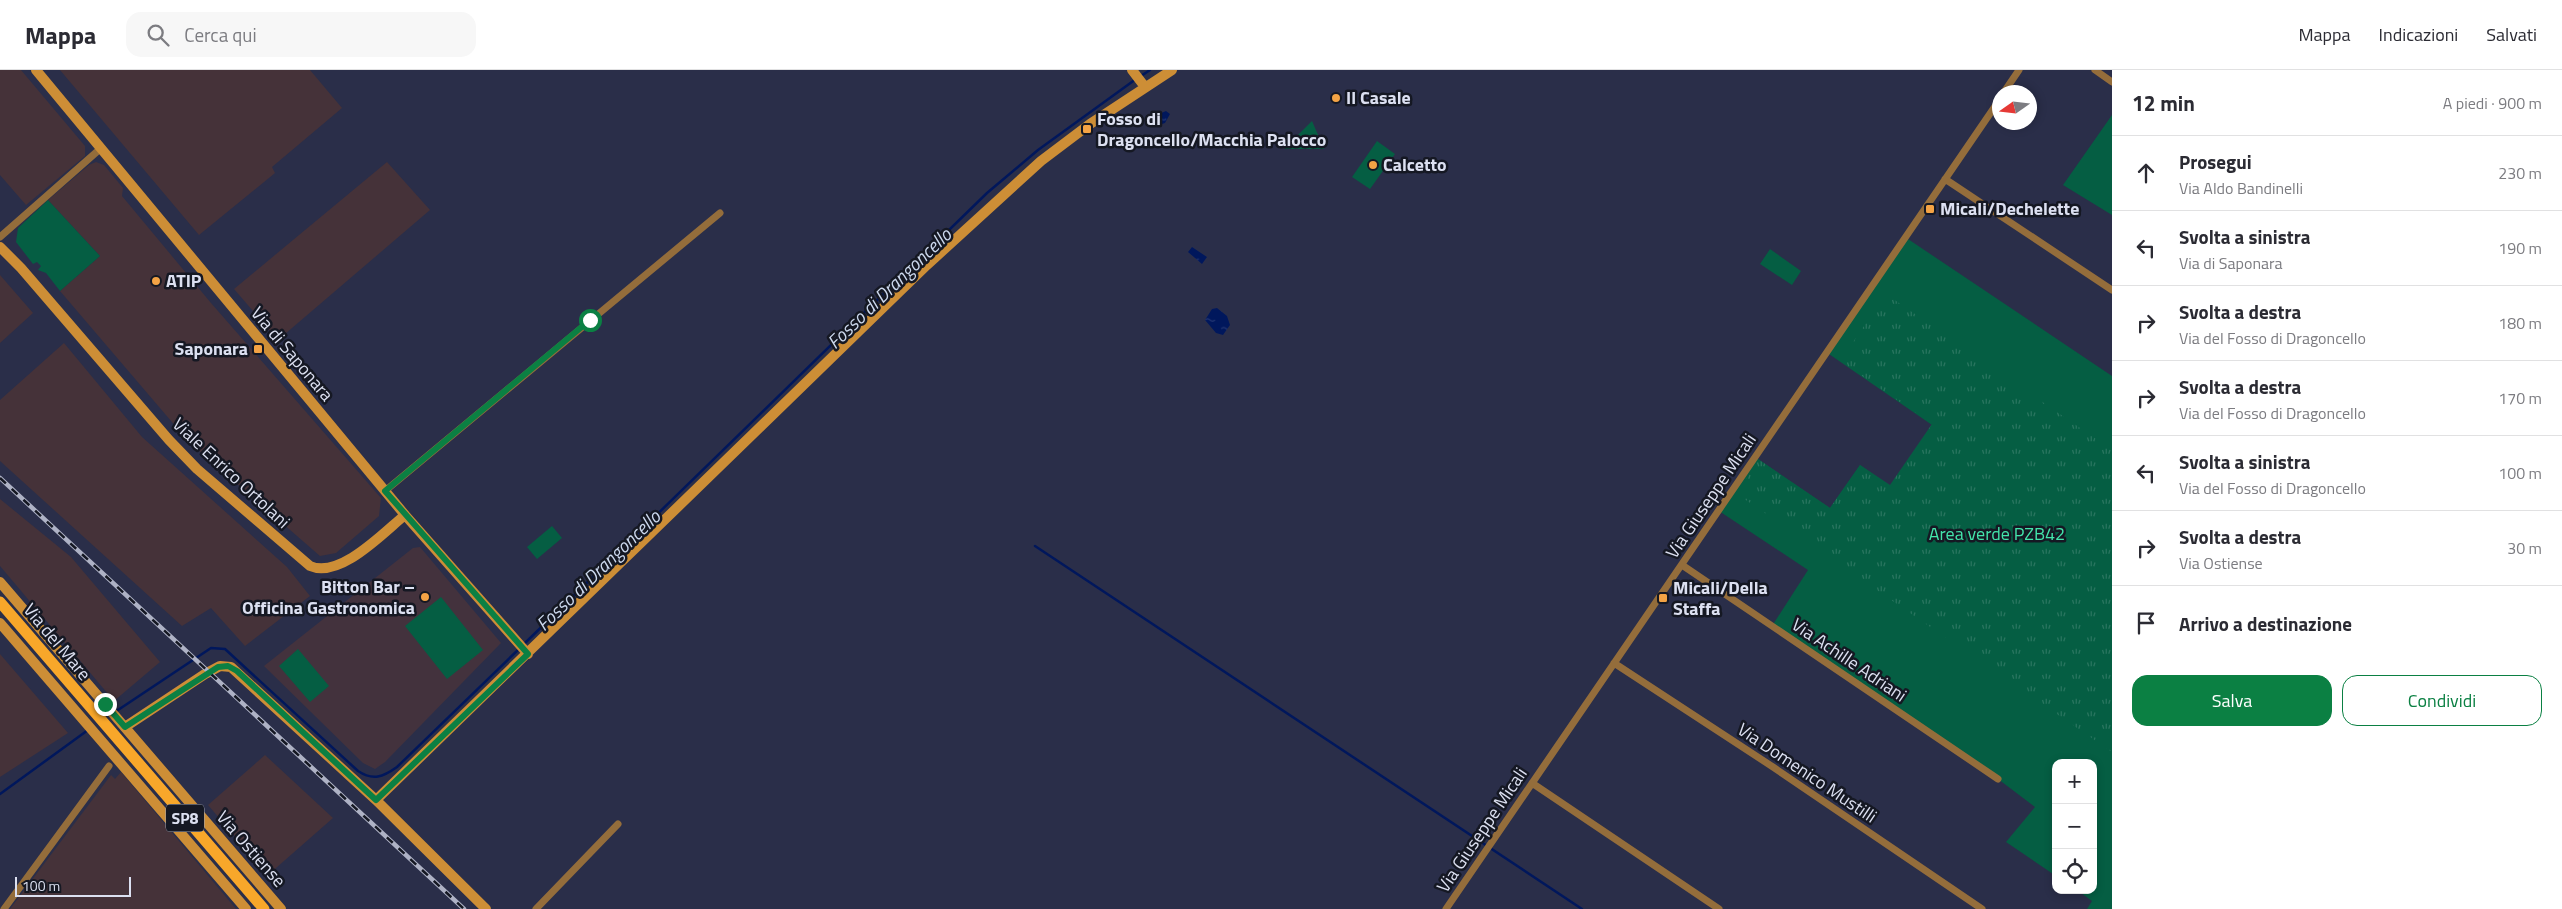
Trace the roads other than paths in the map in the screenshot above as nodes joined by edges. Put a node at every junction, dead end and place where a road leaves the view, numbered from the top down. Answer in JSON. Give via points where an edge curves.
{"nodes":[{"id":1,"x":36,"y":70,"type":"edge"},
{"id":2,"x":1172,"y":70,"type":"edge"},
{"id":3,"x":2019,"y":70,"type":"edge"},
{"id":4,"x":2095,"y":70,"type":"edge"},
{"id":5,"x":1138,"y":78,"type":"edge"},
{"id":6,"x":2112,"y":82,"type":"edge"},
{"id":7,"x":2009,"y":85,"type":"edge"},
{"id":8,"x":1992,"y":111,"type":"edge"},
{"id":9,"x":100,"y":149,"type":"junction"},
{"id":10,"x":1945,"y":179,"type":"junction"},
{"id":11,"x":720,"y":213,"type":"dead end"},
{"id":12,"x":0,"y":237,"type":"edge"},
{"id":13,"x":0,"y":247,"type":"edge"},
{"id":14,"x":2112,"y":290,"type":"edge"},
{"id":15,"x":385,"y":491,"type":"junction"},
{"id":16,"x":405,"y":515,"type":"junction"},
{"id":17,"x":1682,"y":565,"type":"junction"},
{"id":18,"x":0,"y":582,"type":"edge"},
{"id":19,"x":0,"y":602,"type":"edge"},
{"id":20,"x":0,"y":623,"type":"edge"},
{"id":21,"x":526,"y":653,"type":"junction"},
{"id":22,"x":1614,"y":663,"type":"junction"},
{"id":23,"x":125,"y":727,"type":"junction"},
{"id":24,"x":109,"y":766,"type":"dead end"},
{"id":25,"x":1998,"y":779,"type":"dead end"},
{"id":26,"x":1532,"y":783,"type":"junction"},
{"id":27,"x":376,"y":800,"type":"junction"},
{"id":28,"x":618,"y":824,"type":"dead end"},
{"id":29,"x":4,"y":909,"type":"edge"},
{"id":30,"x":246,"y":909,"type":"edge"},
{"id":31,"x":264,"y":909,"type":"edge"},
{"id":32,"x":281,"y":909,"type":"edge"},
{"id":33,"x":486,"y":909,"type":"edge"},
{"id":34,"x":536,"y":909,"type":"edge"},
{"id":35,"x":1446,"y":909,"type":"edge"},
{"id":36,"x":1719,"y":909,"type":"edge"},
{"id":37,"x":1982,"y":909,"type":"edge"}],
"edges":[{"from":1,"to":9,"type":"street","name":"Via di Saponara"},
{"from":2,"to":5,"type":"street"},
{"from":3,"to":7,"type":"street"},
{"from":4,"to":6,"type":"street"},
{"from":5,"to":21,"type":"street","via":[[1090,124],[1041,161],[934,259]]},
{"from":8,"to":10,"type":"street","name":"Via Giuseppe Micali"},
{"from":9,"to":12,"type":"street"},
{"from":9,"to":15,"type":"street","name":"Via di Saponara"},
{"from":10,"to":14,"type":"street"},
{"from":10,"to":17,"type":"street","name":"Via Giuseppe Micali"},
{"from":11,"to":15,"type":"street"},
{"from":13,"to":16,"type":"street","name":"Viale Enrico Ortolani","via":[[197,469],[310,566],[321,569],[341,564]]},
{"from":15,"to":16,"type":"street","name":"Via di Saponara"},
{"from":16,"to":21,"type":"street","name":"Via di Saponara"},
{"from":17,"to":22,"type":"street","name":"Via Giuseppe Micali"},
{"from":17,"to":25,"type":"street","name":"Via Achille Adriani"},
{"from":18,"to":23,"type":"street","name":"Via Ostiense"},
{"from":19,"to":31,"type":"main road","name":"Via del Mare","number":"SP8"},
{"from":20,"to":30,"type":"street"},
{"from":21,"to":27,"type":"street"},
{"from":22,"to":26,"type":"street","name":"Via Giuseppe Micali"},
{"from":22,"to":37,"type":"street","name":"Via Domenico Mustilli"},
{"from":23,"to":27,"type":"street","via":[[200,676],[228,666]]},
{"from":23,"to":32,"type":"street","name":"Via Ostiense"},
{"from":24,"to":29,"type":"street"},
{"from":26,"to":35,"type":"street","name":"Via Giuseppe Micali"},
{"from":26,"to":36,"type":"street"},
{"from":27,"to":33,"type":"street"},
{"from":28,"to":34,"type":"street"}]}
